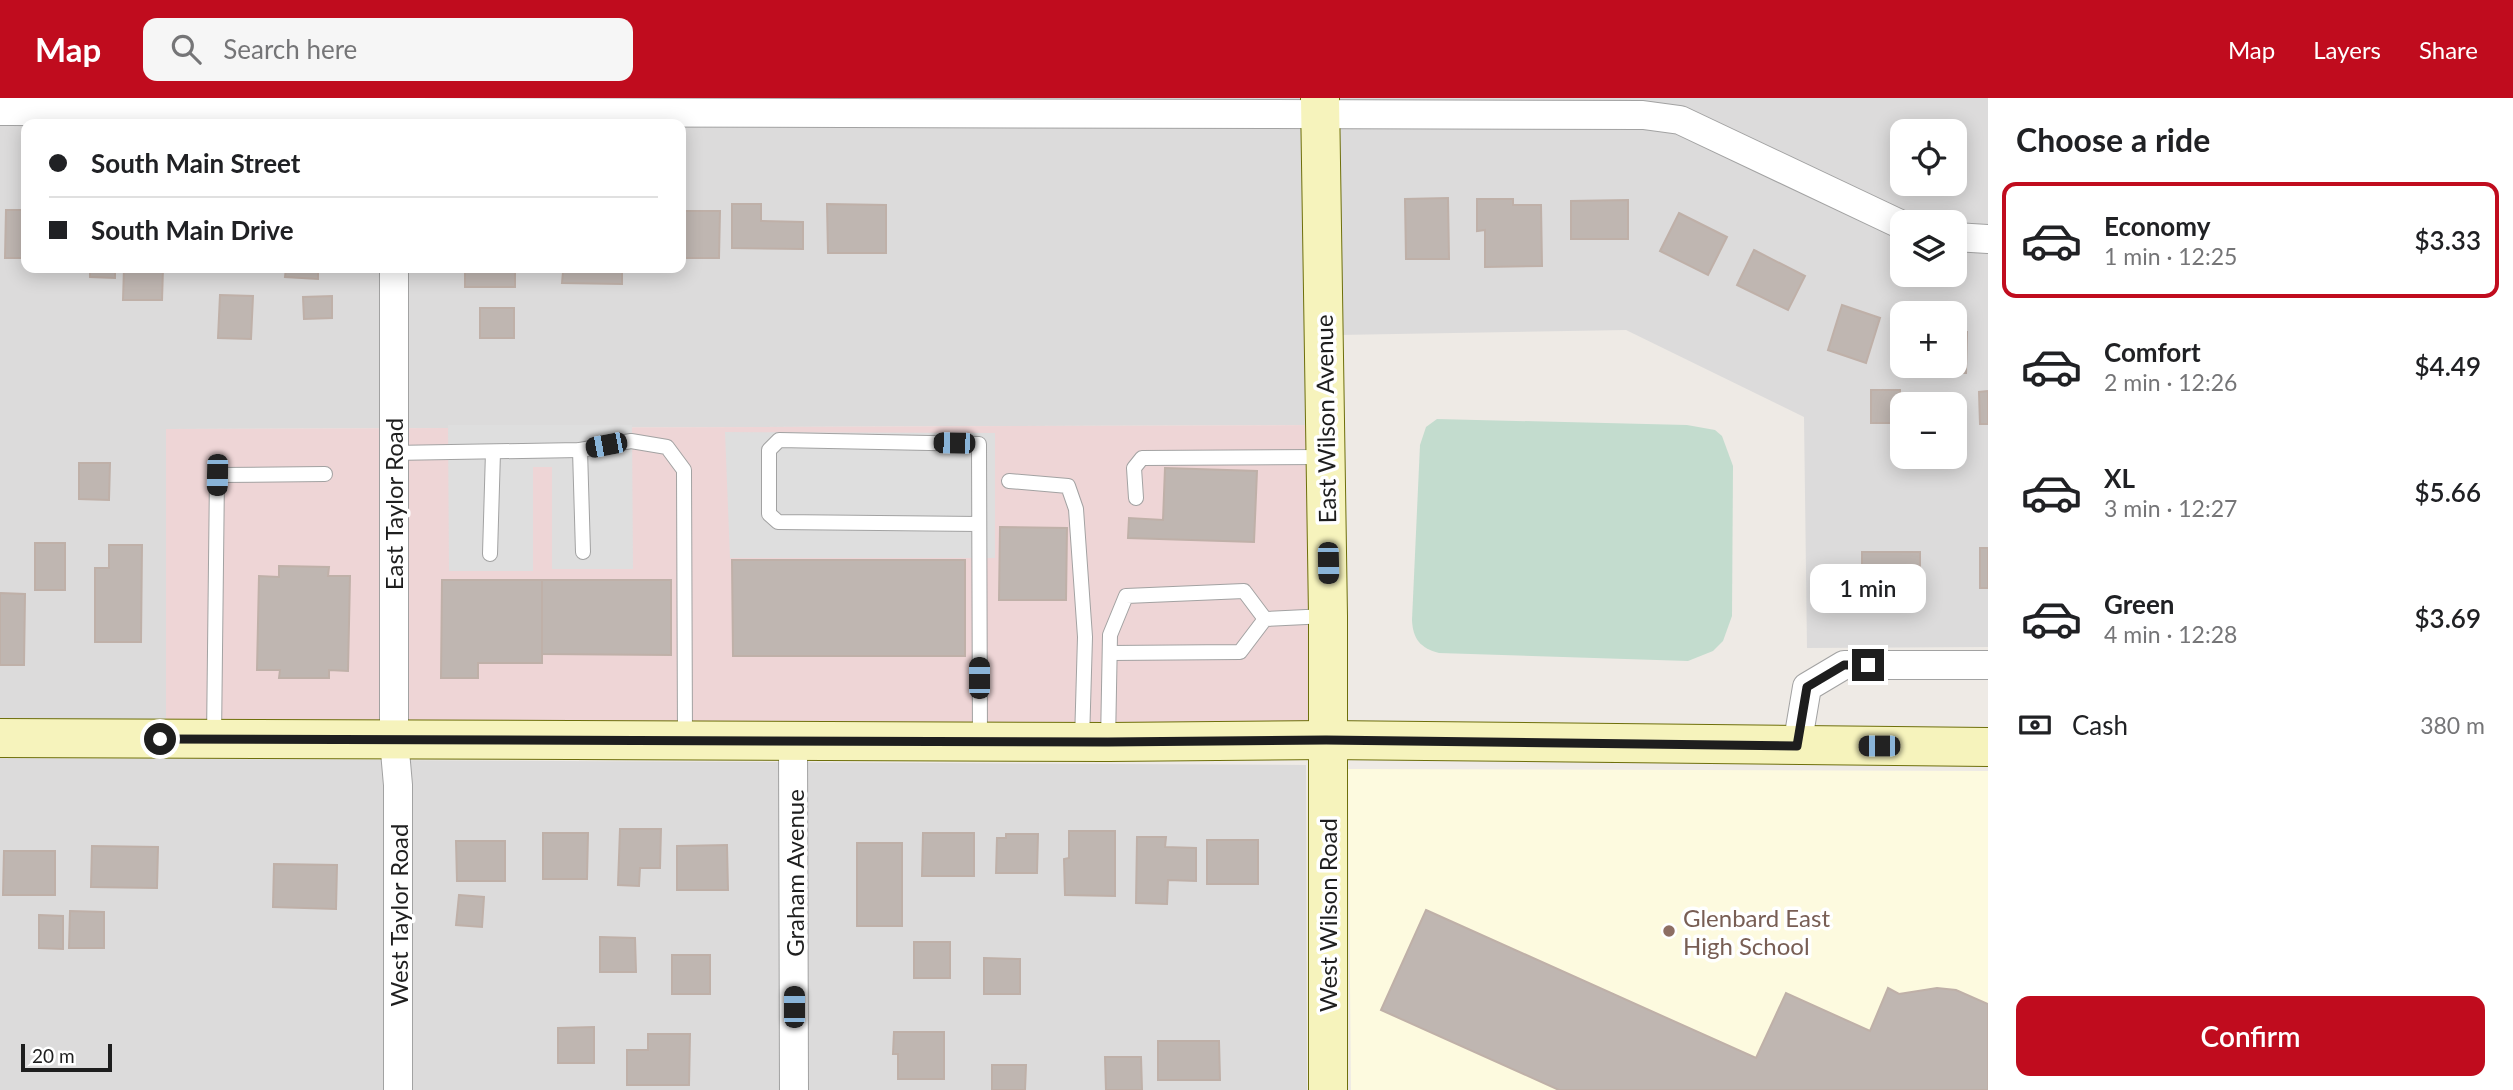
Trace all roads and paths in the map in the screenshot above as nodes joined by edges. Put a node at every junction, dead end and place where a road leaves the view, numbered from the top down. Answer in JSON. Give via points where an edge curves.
{"nodes":[{"id":1,"x":989,"y":105,"type":"edge"},
{"id":2,"x":1321,"y":106,"type":"edge"},
{"id":3,"x":1682,"y":109,"type":"edge"},
{"id":4,"x":0,"y":111,"type":"edge"},
{"id":5,"x":395,"y":112,"type":"edge"},
{"id":6,"x":1890,"y":219,"type":"edge"},
{"id":7,"x":1967,"y":238,"type":"edge"},
{"id":8,"x":1988,"y":239,"type":"edge"},
{"id":9,"x":394,"y":273,"type":"edge"},
{"id":10,"x":580,"y":450,"type":"junction"},
{"id":11,"x":493,"y":452,"type":"junction"},
{"id":12,"x":393,"y":453,"type":"junction"},
{"id":13,"x":1326,"y":457,"type":"junction"},
{"id":14,"x":326,"y":474,"type":"dead end"},
{"id":15,"x":1009,"y":481,"type":"dead end"},
{"id":16,"x":1136,"y":498,"type":"dead end"},
{"id":17,"x":979,"y":524,"type":"junction"},
{"id":18,"x":583,"y":552,"type":"dead end"},
{"id":19,"x":490,"y":554,"type":"dead end"},
{"id":20,"x":1328,"y":616,"type":"junction"},
{"id":21,"x":1265,"y":619,"type":"junction"},
{"id":22,"x":1110,"y":653,"type":"junction"},
{"id":23,"x":1988,"y":665,"type":"edge"},
{"id":24,"x":0,"y":738,"type":"edge"},
{"id":25,"x":214,"y":739,"type":"junction"},
{"id":26,"x":394,"y":740,"type":"junction"},
{"id":27,"x":1326,"y":740,"type":"junction"},
{"id":28,"x":685,"y":741,"type":"junction"},
{"id":29,"x":793,"y":741,"type":"junction"},
{"id":30,"x":980,"y":742,"type":"junction"},
{"id":31,"x":1095,"y":742,"type":"junction"},
{"id":32,"x":1797,"y":746,"type":"junction"},
{"id":33,"x":1988,"y":747,"type":"edge"},
{"id":34,"x":398,"y":1090,"type":"edge"},
{"id":35,"x":794,"y":1090,"type":"edge"},
{"id":36,"x":1328,"y":1090,"type":"edge"}],
"edges":[{"from":1,"to":2,"type":"street"},
{"from":1,"to":5,"type":"street"},
{"from":2,"to":3,"type":"street","via":[[1643,115]]},
{"from":2,"to":13,"type":"main road","name":"East Wilson Avenue"},
{"from":3,"to":6,"type":"street"},
{"from":4,"to":5,"type":"street"},
{"from":7,"to":8,"type":"street"},
{"from":9,"to":12,"type":"street","name":"East Taylor Road"},
{"from":10,"to":11,"type":"lane"},
{"from":10,"to":18,"type":"lane"},
{"from":10,"to":28,"type":"lane","via":[[631,440],[667,447],[684,470]]},
{"from":11,"to":12,"type":"lane"},
{"from":11,"to":19,"type":"lane"},
{"from":12,"to":26,"type":"street","name":"East Taylor Road"},
{"from":13,"to":16,"type":"lane","via":[[1142,458],[1134,468]]},
{"from":13,"to":20,"type":"main road","name":"East Wilson Avenue"},
{"from":14,"to":25,"type":"lane","via":[[217,475]]},
{"from":15,"to":31,"type":"lane","via":[[1068,486],[1076,509]]},
{"from":17,"to":17,"type":"lane","via":[[778,522],[768,514],[769,450],[779,440],[979,444]]},
{"from":17,"to":30,"type":"lane"},
{"from":20,"to":21,"type":"lane"},
{"from":20,"to":27,"type":"main road","name":"East Wilson Avenue"},
{"from":21,"to":22,"type":"lane","via":[[1240,652]]},
{"from":21,"to":22,"type":"lane","via":[[1244,591],[1126,596],[1110,635]]},
{"from":22,"to":31,"type":"lane"},
{"from":23,"to":32,"type":"street","via":[[1844,665],[1807,687]]},
{"from":24,"to":25,"type":"main road"},
{"from":25,"to":26,"type":"main road"},
{"from":26,"to":28,"type":"main road"},
{"from":26,"to":34,"type":"street","name":"West Taylor Road"},
{"from":27,"to":31,"type":"main road"},
{"from":27,"to":32,"type":"main road"},
{"from":27,"to":36,"type":"main road","name":"West Wilson Road"},
{"from":28,"to":29,"type":"main road"},
{"from":29,"to":30,"type":"main road"},
{"from":29,"to":35,"type":"street","name":"Graham Avenue"},
{"from":30,"to":31,"type":"main road"},
{"from":32,"to":33,"type":"main road"}]}
